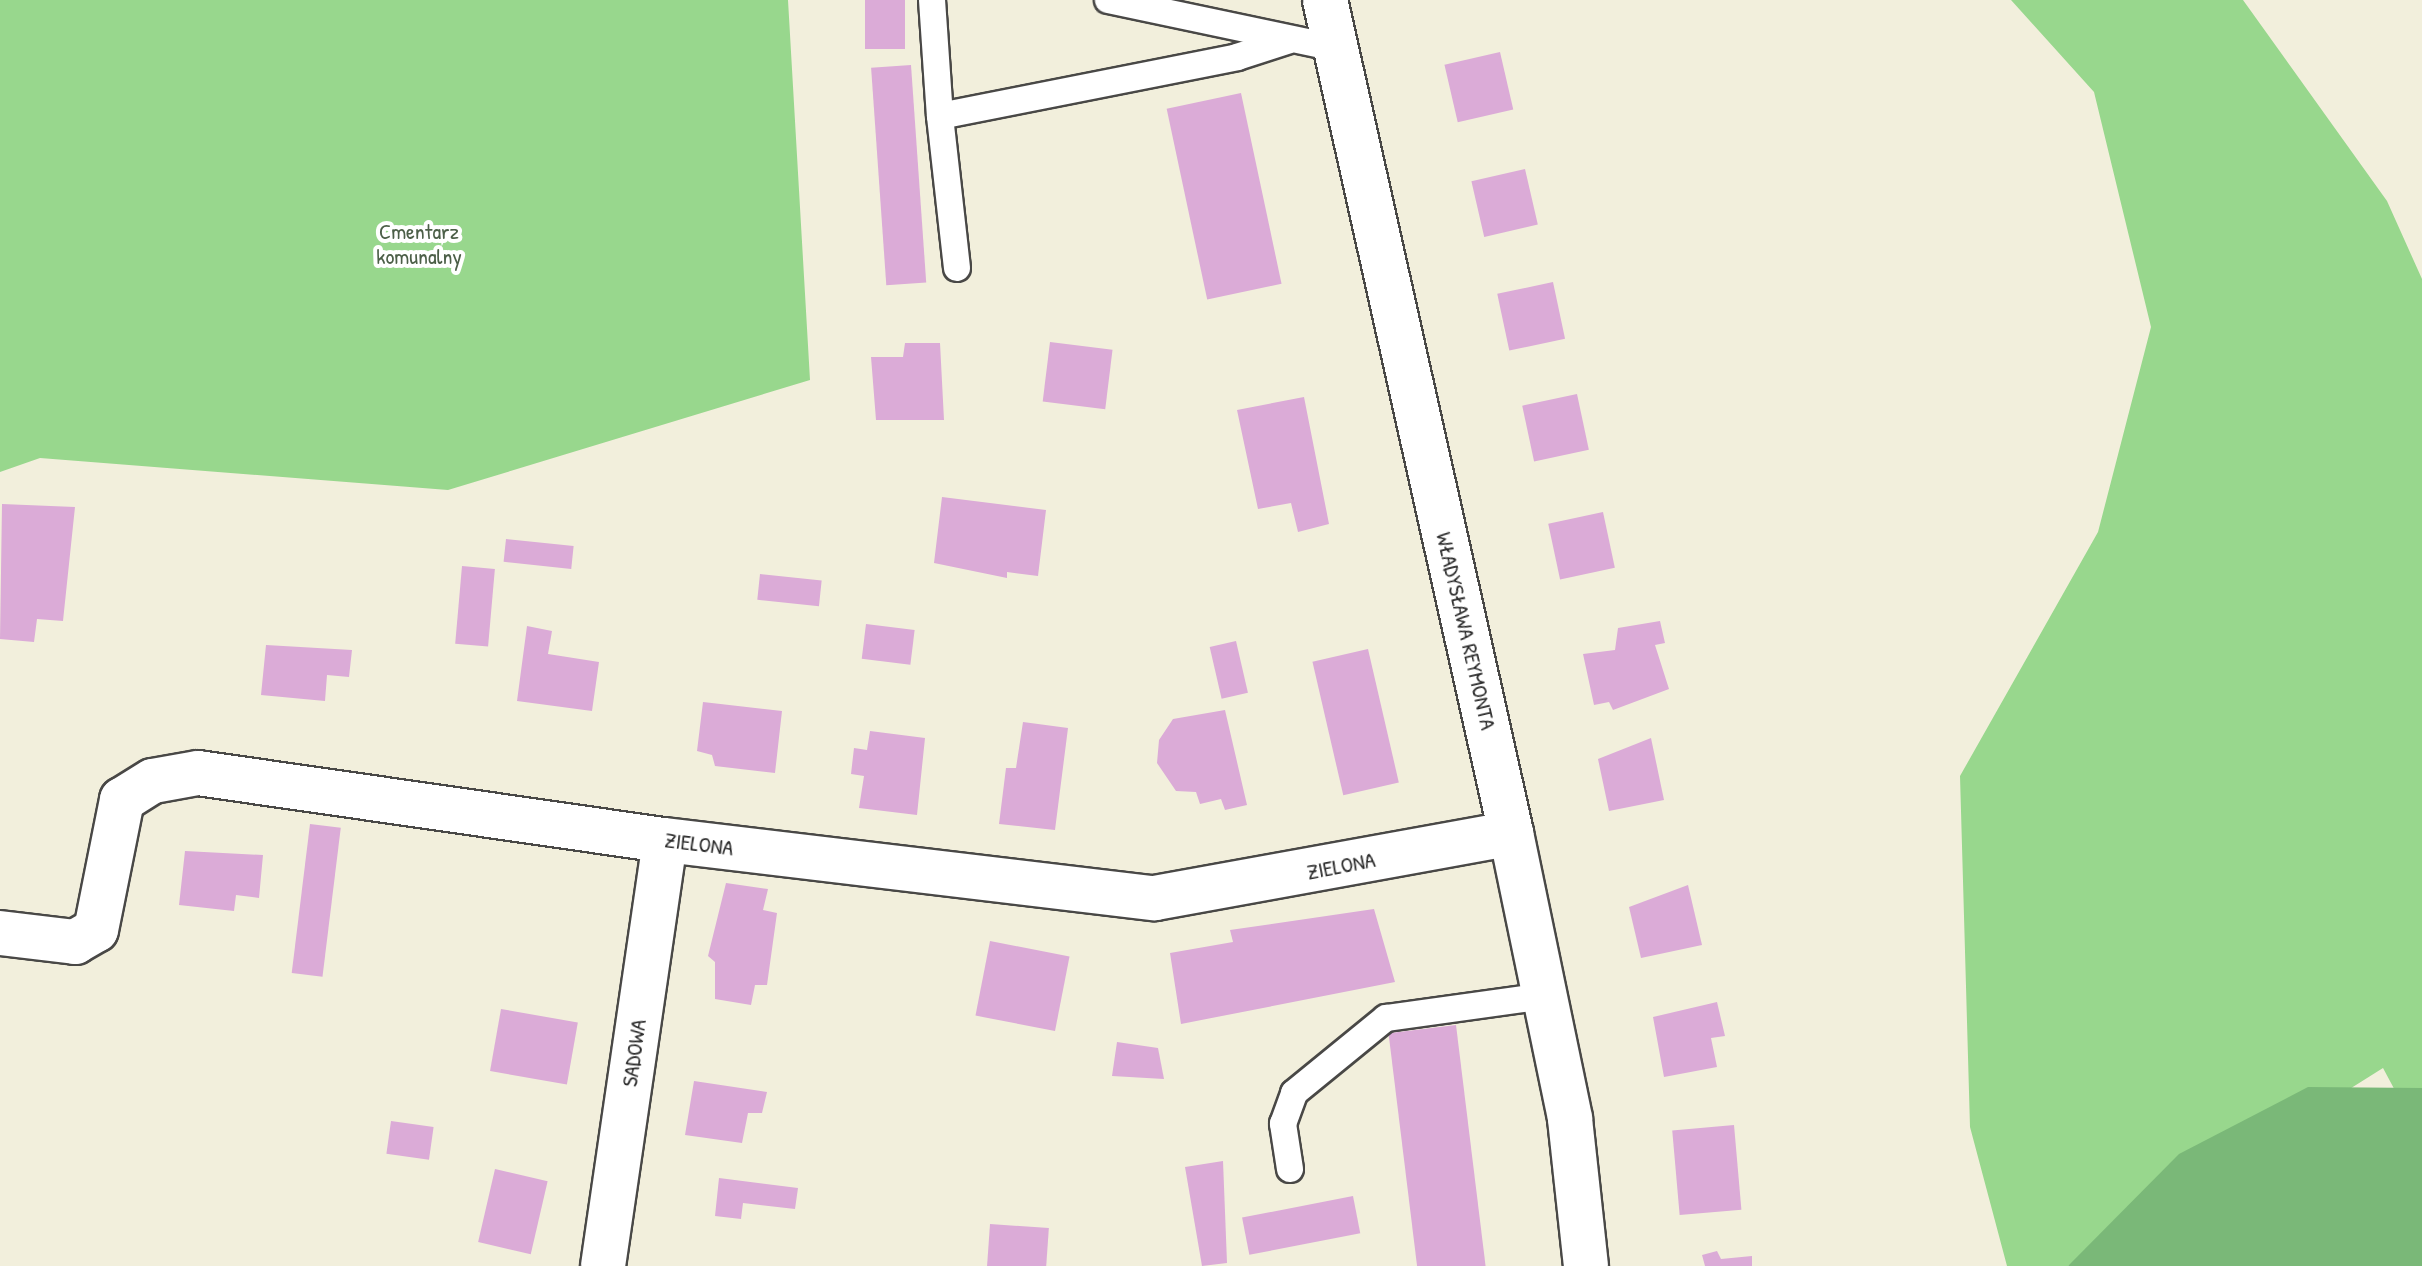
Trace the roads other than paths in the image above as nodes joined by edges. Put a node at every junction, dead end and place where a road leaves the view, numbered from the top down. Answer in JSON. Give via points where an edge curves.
{"nodes":[{"id":1,"x":932,"y":0,"type":"edge"},
{"id":2,"x":1108,"y":0,"type":"edge"},
{"id":3,"x":1325,"y":0,"type":"edge"},
{"id":4,"x":1287,"y":41,"type":"junction"},
{"id":5,"x":1336,"y":48,"type":"junction"},
{"id":6,"x":940,"y":116,"type":"junction"},
{"id":7,"x":957,"y":268,"type":"dead end"},
{"id":8,"x":1511,"y":833,"type":"junction"},
{"id":9,"x":665,"y":840,"type":"junction"},
{"id":10,"x":0,"y":933,"type":"edge"},
{"id":11,"x":1545,"y":996,"type":"junction"},
{"id":12,"x":1290,"y":1169,"type":"dead end"},
{"id":13,"x":603,"y":1266,"type":"edge"},
{"id":14,"x":1586,"y":1266,"type":"edge"}],
"edges":[{"from":1,"to":6,"type":"lane"},
{"from":2,"to":4,"type":"lane"},
{"from":3,"to":5,"type":"street","name":"WŁADYSŁAWA REYMONTA"},
{"from":4,"to":5,"type":"lane"},
{"from":4,"to":6,"type":"lane","via":[[1237,57]]},
{"from":5,"to":8,"type":"street","name":"WŁADYSŁAWA REYMONTA"},
{"from":6,"to":7,"type":"lane"},
{"from":8,"to":9,"type":"street","name":"ZIELONA","via":[[1155,898]]},
{"from":8,"to":11,"type":"street","name":"WŁADYSŁAWA REYMONTA"},
{"from":9,"to":10,"type":"street","name":"ZIELONA","via":[[198,773],[153,781],[122,800],[96,930],[75,942]]},
{"from":9,"to":13,"type":"street","name":"SADOWA"},
{"from":11,"to":12,"type":"lane","via":[[1386,1018],[1294,1093],[1283,1124]]},
{"from":11,"to":14,"type":"street","name":"WŁADYSŁAWA REYMONTA","via":[[1570,1119]]}]}
